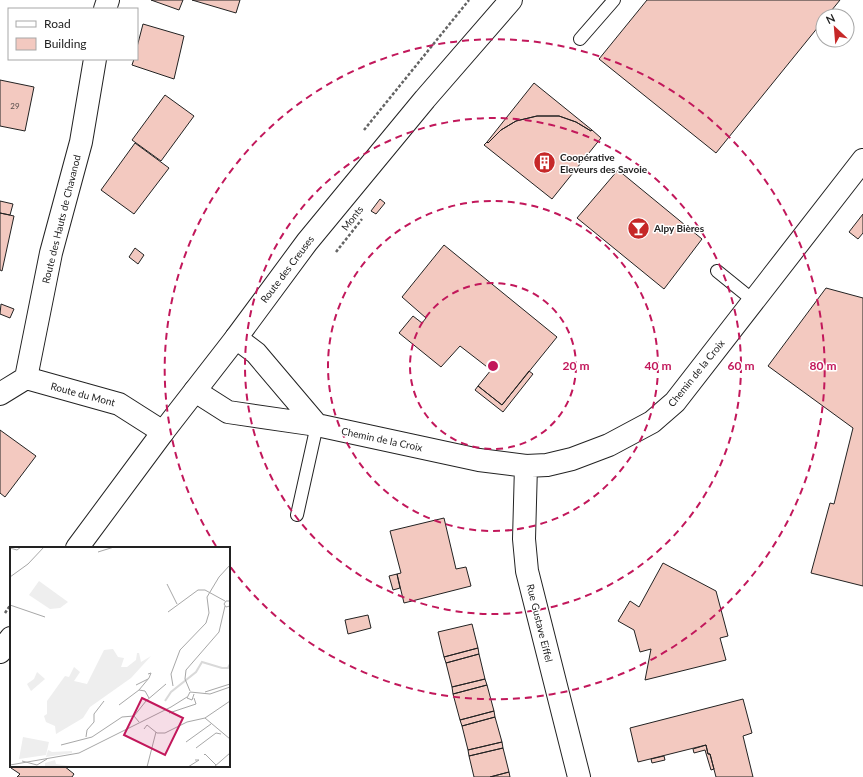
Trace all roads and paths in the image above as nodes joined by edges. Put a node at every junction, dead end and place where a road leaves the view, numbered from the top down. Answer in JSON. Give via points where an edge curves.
{"nodes":[{"id":1,"x":511,"y":0,"type":"edge"},
{"id":2,"x":614,"y":0,"type":"edge"},
{"id":3,"x":580,"y":39,"type":"dead end"},
{"id":4,"x":95,"y":60,"type":"edge"},
{"id":5,"x":863,"y":160,"type":"edge"},
{"id":6,"x":363,"y":217,"type":"dead end"},
{"id":7,"x":336,"y":252,"type":"dead end"},
{"id":8,"x":717,"y":271,"type":"dead end"},
{"id":9,"x":754,"y":301,"type":"junction"},
{"id":10,"x":236,"y":338,"type":"junction"},
{"id":11,"x":26,"y":378,"type":"junction"},
{"id":12,"x":195,"y":391,"type":"junction"},
{"id":13,"x":0,"y":394,"type":"edge"},
{"id":14,"x":317,"y":425,"type":"junction"},
{"id":15,"x":163,"y":432,"type":"junction"},
{"id":16,"x":526,"y":466,"type":"junction"},
{"id":17,"x":297,"y":515,"type":"dead end"},
{"id":18,"x":78,"y":547,"type":"edge"},
{"id":19,"x":10,"y":639,"type":"edge"},
{"id":20,"x":0,"y":652,"type":"edge"},
{"id":21,"x":579,"y":777,"type":"edge"}],
"edges":[{"from":1,"to":10,"type":"street","name":"Route des Creuses","via":[[307,242]]},
{"from":2,"to":3,"type":"lane"},
{"from":4,"to":11,"type":"street","name":"Route des Hauts de Chavanod","via":[[80,142],[51,253]]},
{"from":5,"to":9,"type":"street","name":"Chemin de la Croix"},
{"from":6,"to":7,"type":"path","name":"Monts"},
{"from":8,"to":9,"type":"lane"},
{"from":9,"to":16,"type":"street","name":"Chemin de la Croix","via":[[675,402],[652,422],[609,445],[572,459],[547,465]]},
{"from":10,"to":12,"type":"street","name":"Route des Creuses"},
{"from":10,"to":14,"type":"street","via":[[256,353]]},
{"from":11,"to":13,"type":"street"},
{"from":11,"to":15,"type":"street","name":"Route du Mont","via":[[119,404]]},
{"from":12,"to":14,"type":"street","name":"Chemin de la Croix","via":[[228,412]]},
{"from":12,"to":15,"type":"street","name":"Route des Creuses"},
{"from":14,"to":16,"type":"street","name":"Chemin de la Croix","via":[[478,460]]},
{"from":14,"to":17,"type":"lane"},
{"from":15,"to":18,"type":"street","name":"Route des Creuses"},
{"from":16,"to":21,"type":"street","name":"Rue Gustave Eiffel","via":[[524,539],[527,571]]},
{"from":19,"to":20,"type":"street"}]}
